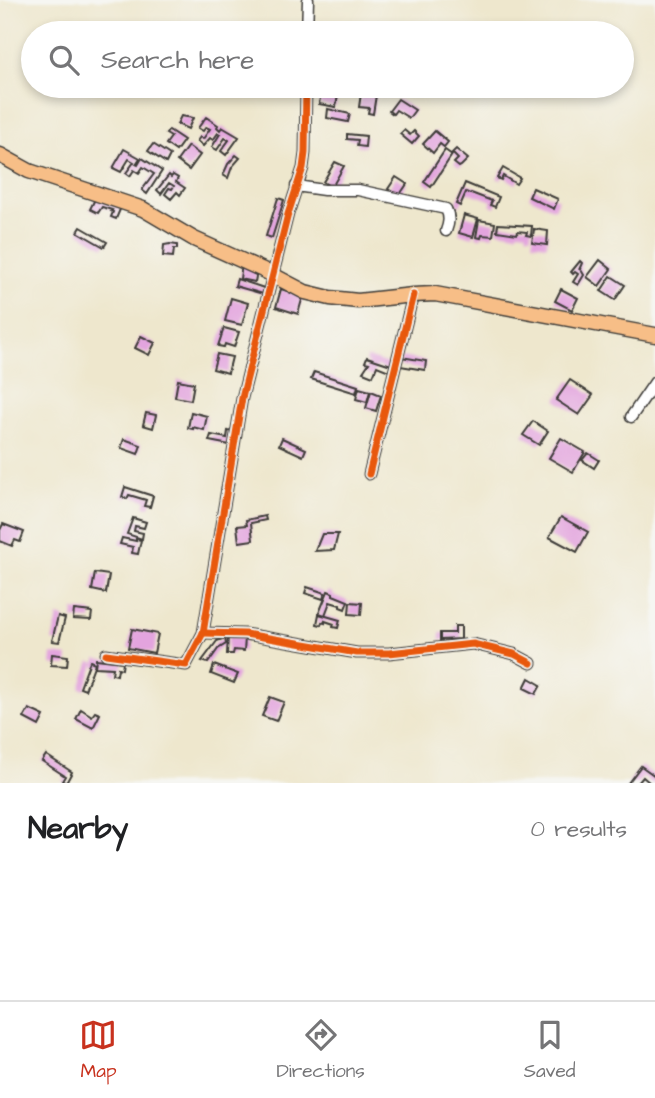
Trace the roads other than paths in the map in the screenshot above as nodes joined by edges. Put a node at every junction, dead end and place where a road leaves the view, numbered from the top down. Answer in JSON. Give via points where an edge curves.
{"nodes":[{"id":1,"x":308,"y":0,"type":"edge"},
{"id":2,"x":307,"y":21,"type":"edge"},
{"id":3,"x":306,"y":98,"type":"edge"},
{"id":4,"x":0,"y":155,"type":"edge"},
{"id":5,"x":296,"y":186,"type":"junction"},
{"id":6,"x":446,"y":231,"type":"dead end"},
{"id":7,"x":273,"y":275,"type":"junction"},
{"id":8,"x":413,"y":295,"type":"junction"},
{"id":9,"x":655,"y":335,"type":"edge"},
{"id":10,"x":655,"y":382,"type":"edge"},
{"id":11,"x":631,"y":417,"type":"dead end"},
{"id":12,"x":369,"y":474,"type":"dead end"},
{"id":13,"x":203,"y":633,"type":"junction"},
{"id":14,"x":106,"y":654,"type":"dead end"},
{"id":15,"x":531,"y":663,"type":"dead end"}],
"edges":[{"from":1,"to":2,"type":"street"},
{"from":3,"to":5,"type":"street","via":[[305,153]]},
{"from":4,"to":7,"type":"main road","via":[[29,172],[143,209],[194,239]]},
{"from":5,"to":6,"type":"street","via":[[358,190],[446,209]]},
{"from":5,"to":7,"type":"street"},
{"from":7,"to":8,"type":"main road","via":[[305,292],[330,298],[358,301]]},
{"from":7,"to":13,"type":"street","via":[[242,398]]},
{"from":8,"to":9,"type":"main road","via":[[435,294]]},
{"from":8,"to":12,"type":"street"},
{"from":10,"to":11,"type":"street"},
{"from":13,"to":14,"type":"street","via":[[186,666]]},
{"from":13,"to":15,"type":"street","via":[[357,653],[473,644]]}]}
